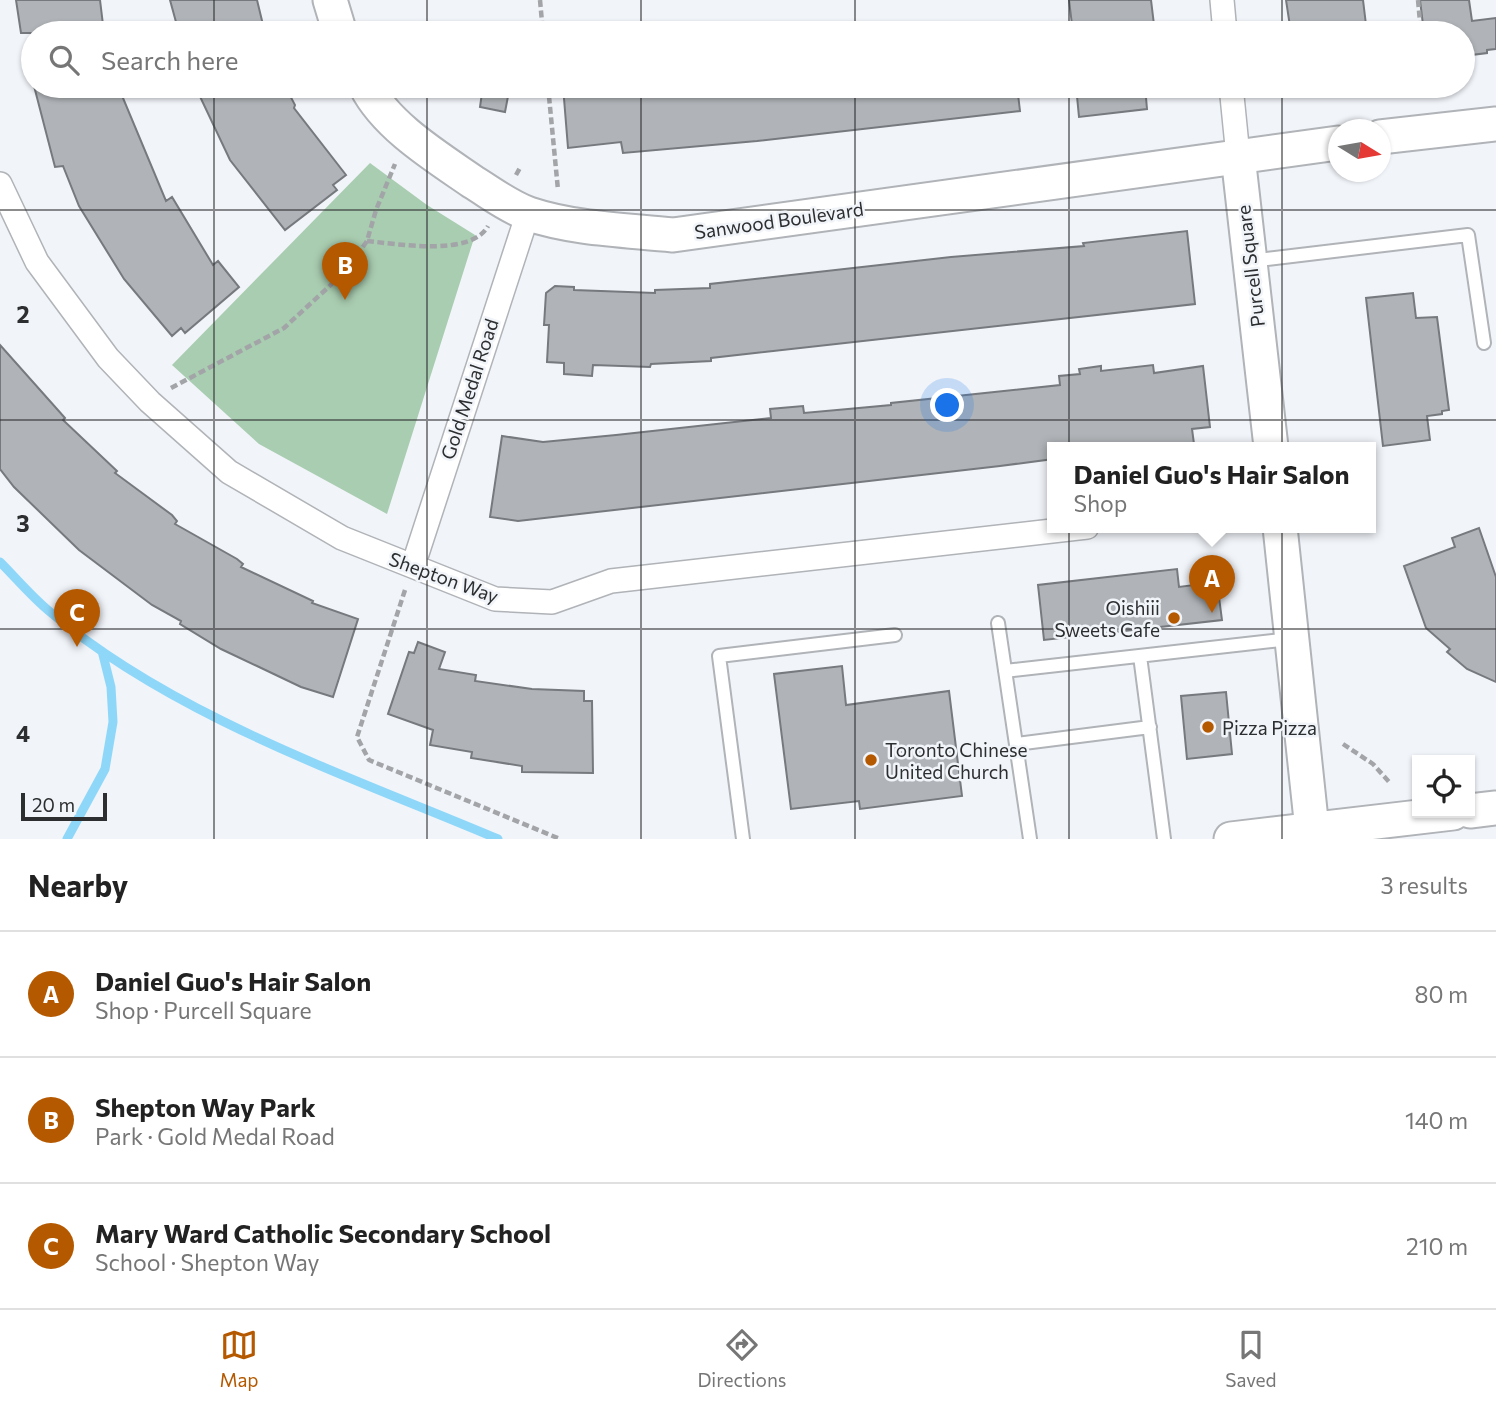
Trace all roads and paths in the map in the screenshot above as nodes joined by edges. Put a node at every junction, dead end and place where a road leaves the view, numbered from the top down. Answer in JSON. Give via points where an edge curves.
{"nodes":[{"id":1,"x":330,"y":0,"type":"edge"},
{"id":2,"x":540,"y":0,"type":"edge"},
{"id":3,"x":1222,"y":0,"type":"edge"},
{"id":4,"x":1418,"y":0,"type":"edge"},
{"id":5,"x":336,"y":21,"type":"edge"},
{"id":6,"x":542,"y":21,"type":"edge"},
{"id":7,"x":1224,"y":21,"type":"edge"},
{"id":8,"x":1420,"y":21,"type":"edge"},
{"id":9,"x":376,"y":98,"type":"edge"},
{"id":10,"x":549,"y":98,"type":"edge"},
{"id":11,"x":1232,"y":98,"type":"edge"},
{"id":12,"x":1496,"y":124,"type":"edge"},
{"id":13,"x":1391,"y":137,"type":"edge"},
{"id":14,"x":1328,"y":144,"type":"edge"},
{"id":15,"x":1238,"y":156,"type":"junction"},
{"id":16,"x":391,"y":170,"type":"dead end"},
{"id":17,"x":0,"y":184,"type":"edge"},
{"id":18,"x":560,"y":198,"type":"dead end"},
{"id":19,"x":527,"y":214,"type":"junction"},
{"id":20,"x":484,"y":234,"type":"dead end"},
{"id":21,"x":367,"y":240,"type":"junction"},
{"id":22,"x":1249,"y":261,"type":"junction"},
{"id":23,"x":1483,"y":343,"type":"dead end"},
{"id":24,"x":178,"y":384,"type":"dead end"},
{"id":25,"x":1270,"y":442,"type":"edge"},
{"id":26,"x":1047,"y":532,"type":"edge"},
{"id":27,"x":1281,"y":533,"type":"edge"},
{"id":28,"x":412,"y":566,"type":"junction"},
{"id":29,"x":998,"y":623,"type":"dead end"},
{"id":30,"x":895,"y":635,"type":"dead end"},
{"id":31,"x":1291,"y":639,"type":"junction"},
{"id":32,"x":1140,"y":656,"type":"junction"},
{"id":33,"x":1005,"y":671,"type":"junction"},
{"id":34,"x":1150,"y":727,"type":"junction"},
{"id":35,"x":1016,"y":744,"type":"junction"},
{"id":36,"x":1343,"y":744,"type":"dead end"},
{"id":37,"x":1391,"y":784,"type":"dead end"},
{"id":38,"x":1496,"y":807,"type":"edge"},
{"id":39,"x":1475,"y":810,"type":"edge"},
{"id":40,"x":1419,"y":818,"type":"edge"},
{"id":41,"x":1312,"y":834,"type":"edge"},
{"id":42,"x":560,"y":839,"type":"edge"},
{"id":43,"x":743,"y":839,"type":"edge"},
{"id":44,"x":1030,"y":839,"type":"edge"},
{"id":45,"x":1164,"y":839,"type":"edge"},
{"id":46,"x":1231,"y":839,"type":"edge"}],
"edges":[{"from":1,"to":5,"type":"street"},
{"from":2,"to":6,"type":"path"},
{"from":3,"to":7,"type":"street"},
{"from":4,"to":8,"type":"path"},
{"from":9,"to":19,"type":"street","name":"Sanwood Boulevard","via":[[418,144]]},
{"from":10,"to":18,"type":"path"},
{"from":11,"to":15,"type":"street","name":"Purcell Square"},
{"from":12,"to":13,"type":"street"},
{"from":14,"to":15,"type":"street","name":"Sanwood Boulevard"},
{"from":15,"to":19,"type":"street","name":"Sanwood Boulevard","via":[[673,235],[564,223]]},
{"from":15,"to":22,"type":"street","name":"Purcell Square"},
{"from":16,"to":21,"type":"path"},
{"from":17,"to":28,"type":"street","name":"Shepton Way","via":[[37,262],[108,358],[150,402],[229,472],[342,538]]},
{"from":19,"to":28,"type":"street","name":"Gold Medal Road"},
{"from":20,"to":21,"type":"path","via":[[450,245]]},
{"from":21,"to":24,"type":"path","via":[[347,270],[284,328]]},
{"from":22,"to":23,"type":"lane","via":[[1468,235]]},
{"from":22,"to":25,"type":"street","name":"Purcell Square"},
{"from":26,"to":28,"type":"street","name":"Shepton Way","via":[[611,581],[552,602],[495,599]]},
{"from":27,"to":31,"type":"street"},
{"from":28,"to":42,"type":"path","via":[[357,737],[369,760]]},
{"from":29,"to":33,"type":"lane"},
{"from":30,"to":43,"type":"lane","via":[[719,656]]},
{"from":31,"to":32,"type":"lane"},
{"from":31,"to":41,"type":"street"},
{"from":32,"to":33,"type":"lane"},
{"from":32,"to":34,"type":"lane"},
{"from":33,"to":35,"type":"lane"},
{"from":34,"to":35,"type":"lane"},
{"from":34,"to":45,"type":"lane"},
{"from":35,"to":44,"type":"lane"},
{"from":36,"to":37,"type":"path","via":[[1373,764]]},
{"from":38,"to":39,"type":"street"},
{"from":40,"to":41,"type":"street"},
{"from":41,"to":46,"type":"street"}]}
